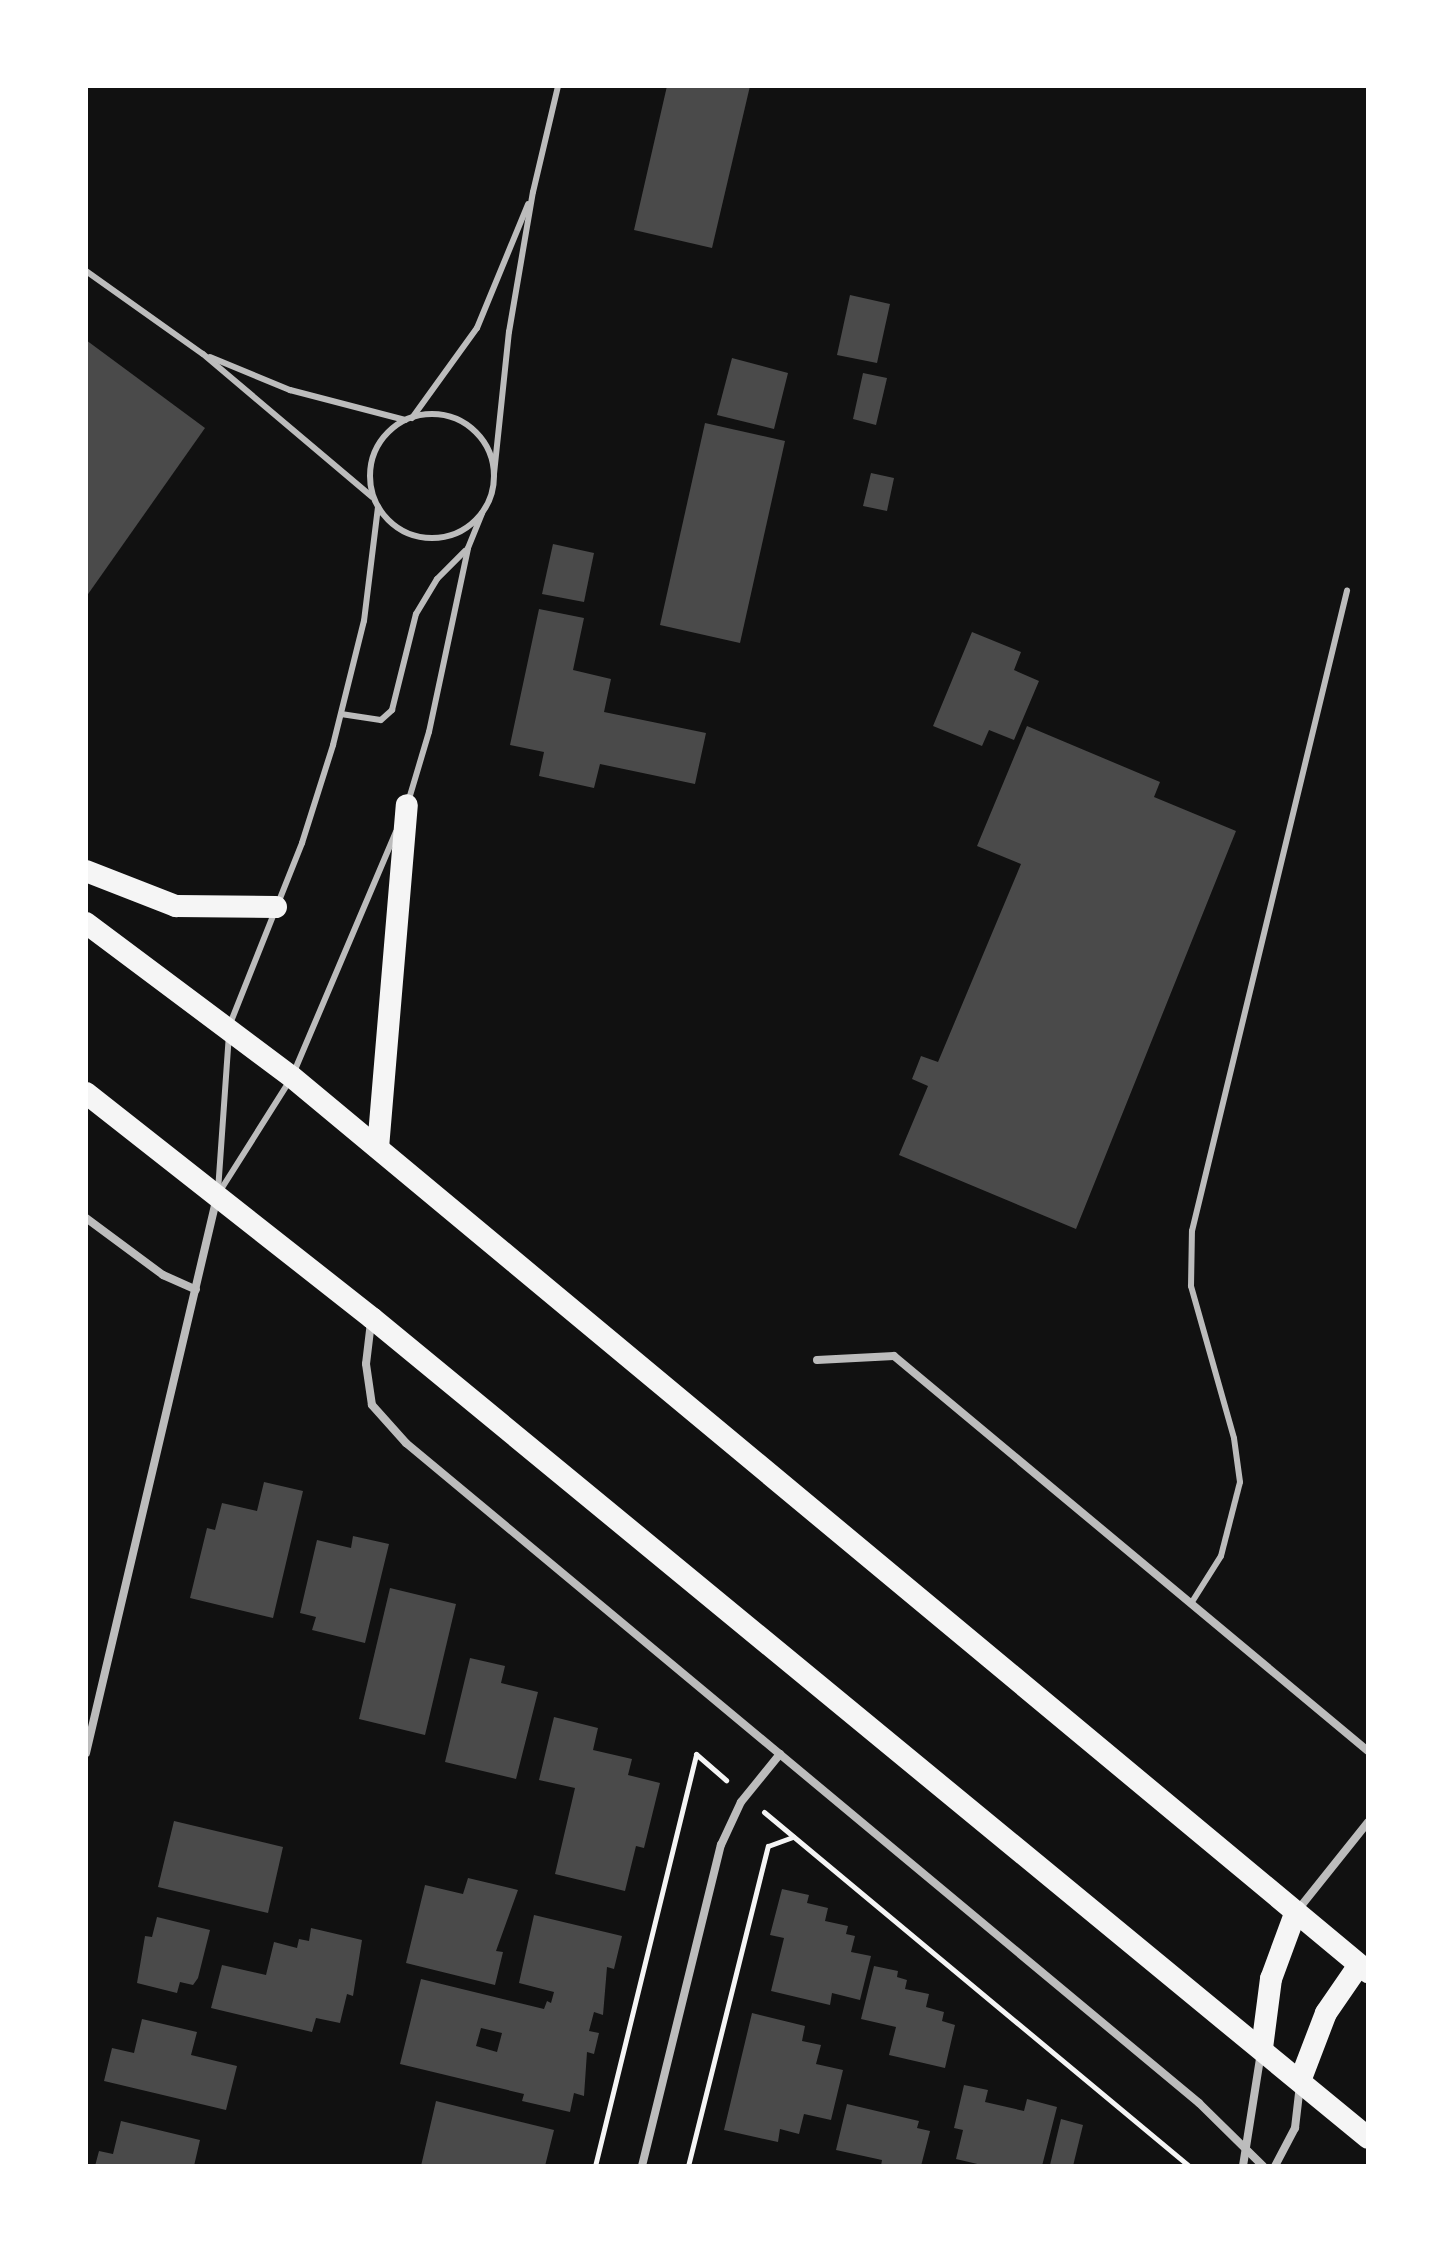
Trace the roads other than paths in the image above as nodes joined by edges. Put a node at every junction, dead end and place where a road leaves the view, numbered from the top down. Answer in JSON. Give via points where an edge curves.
{"nodes":[{"id":1,"x":558,"y":86,"type":"edge"},
{"id":2,"x":533,"y":192,"type":"junction"},
{"id":3,"x":86,"y":271,"type":"edge"},
{"id":4,"x":203,"y":354,"type":"junction"},
{"id":5,"x":408,"y":419,"type":"junction"},
{"id":6,"x":494,"y":474,"type":"junction"},
{"id":7,"x":376,"y":503,"type":"junction"},
{"id":8,"x":482,"y":513,"type":"junction"},
{"id":9,"x":468,"y":548,"type":"junction"},
{"id":10,"x":1347,"y":591,"type":"dead end"},
{"id":11,"x":341,"y":714,"type":"junction"},
{"id":12,"x":407,"y":805,"type":"junction"},
{"id":13,"x":86,"y":871,"type":"edge"},
{"id":14,"x":276,"y":907,"type":"junction"},
{"id":15,"x":86,"y":923,"type":"edge"},
{"id":16,"x":229,"y":1028,"type":"junction"},
{"id":17,"x":292,"y":1077,"type":"junction"},
{"id":18,"x":86,"y":1093,"type":"edge"},
{"id":19,"x":378,"y":1148,"type":"junction"},
{"id":20,"x":218,"y":1194,"type":"junction"},
{"id":21,"x":86,"y":1218,"type":"edge"},
{"id":22,"x":196,"y":1290,"type":"junction"},
{"id":23,"x":372,"y":1318,"type":"junction"},
{"id":24,"x":817,"y":1360,"type":"dead end"},
{"id":25,"x":1192,"y":1602,"type":"junction"},
{"id":26,"x":1368,"y":1751,"type":"edge"},
{"id":27,"x":86,"y":1753,"type":"edge"},
{"id":28,"x":780,"y":1754,"type":"junction"},
{"id":29,"x":1368,"y":1822,"type":"edge"},
{"id":30,"x":1296,"y":1911,"type":"junction"},
{"id":31,"x":1365,"y":1963,"type":"edge"},
{"id":32,"x":1262,"y":2048,"type":"junction"},
{"id":33,"x":1300,"y":2081,"type":"junction"},
{"id":34,"x":1368,"y":2138,"type":"edge"},
{"id":35,"x":1244,"y":2150,"type":"junction"},
{"id":36,"x":642,"y":2166,"type":"edge"},
{"id":37,"x":1243,"y":2166,"type":"edge"},
{"id":38,"x":1263,"y":2166,"type":"edge"},
{"id":39,"x":1275,"y":2166,"type":"edge"}],
"edges":[{"from":1,"to":2,"type":"lane"},
{"from":2,"to":5,"type":"lane","via":[[477,328]]},
{"from":2,"to":6,"type":"lane","via":[[509,332]]},
{"from":3,"to":4,"type":"lane"},
{"from":4,"to":5,"type":"lane","via":[[290,390]]},
{"from":4,"to":7,"type":"lane"},
{"from":5,"to":6,"type":"lane","via":[[444,415],[464,422],[490,453]]},
{"from":5,"to":7,"type":"lane","via":[[376,448],[370,467]]},
{"from":6,"to":8,"type":"lane"},
{"from":7,"to":8,"type":"lane","via":[[408,533],[428,538],[467,527]]},
{"from":7,"to":11,"type":"lane","via":[[364,621]]},
{"from":8,"to":9,"type":"lane"},
{"from":9,"to":11,"type":"lane","via":[[437,579],[416,614],[392,710],[381,720]]},
{"from":9,"to":12,"type":"lane","via":[[429,732]]},
{"from":10,"to":25,"type":"lane","via":[[1192,1231],[1191,1286],[1234,1438],[1240,1482],[1221,1556]]},
{"from":11,"to":14,"type":"lane","via":[[302,843]]},
{"from":12,"to":17,"type":"lane"},
{"from":12,"to":19,"type":"highway"},
{"from":13,"to":14,"type":"highway","via":[[176,906]]},
{"from":14,"to":16,"type":"lane"},
{"from":15,"to":16,"type":"highway"},
{"from":16,"to":17,"type":"highway"},
{"from":16,"to":20,"type":"lane"},
{"from":17,"to":19,"type":"highway"},
{"from":17,"to":20,"type":"lane"},
{"from":18,"to":20,"type":"highway"},
{"from":19,"to":30,"type":"highway"},
{"from":20,"to":22,"type":"street"},
{"from":20,"to":23,"type":"highway"},
{"from":21,"to":22,"type":"street","via":[[163,1275]]},
{"from":22,"to":27,"type":"street"},
{"from":23,"to":28,"type":"street","via":[[366,1364],[372,1405],[406,1443]]},
{"from":23,"to":32,"type":"highway"},
{"from":24,"to":25,"type":"street","via":[[894,1356]]},
{"from":25,"to":26,"type":"street"},
{"from":28,"to":35,"type":"street","via":[[1199,2103]]},
{"from":28,"to":36,"type":"street","via":[[745,1796],[721,1845]]},
{"from":29,"to":30,"type":"street"},
{"from":30,"to":31,"type":"highway"},
{"from":30,"to":32,"type":"highway","via":[[1271,1979]]},
{"from":31,"to":33,"type":"highway","via":[[1326,2013]]},
{"from":32,"to":33,"type":"highway"},
{"from":32,"to":35,"type":"street"},
{"from":33,"to":34,"type":"highway"},
{"from":33,"to":39,"type":"street","via":[[1295,2128]]},
{"from":35,"to":37,"type":"street"},
{"from":35,"to":38,"type":"street"}]}
